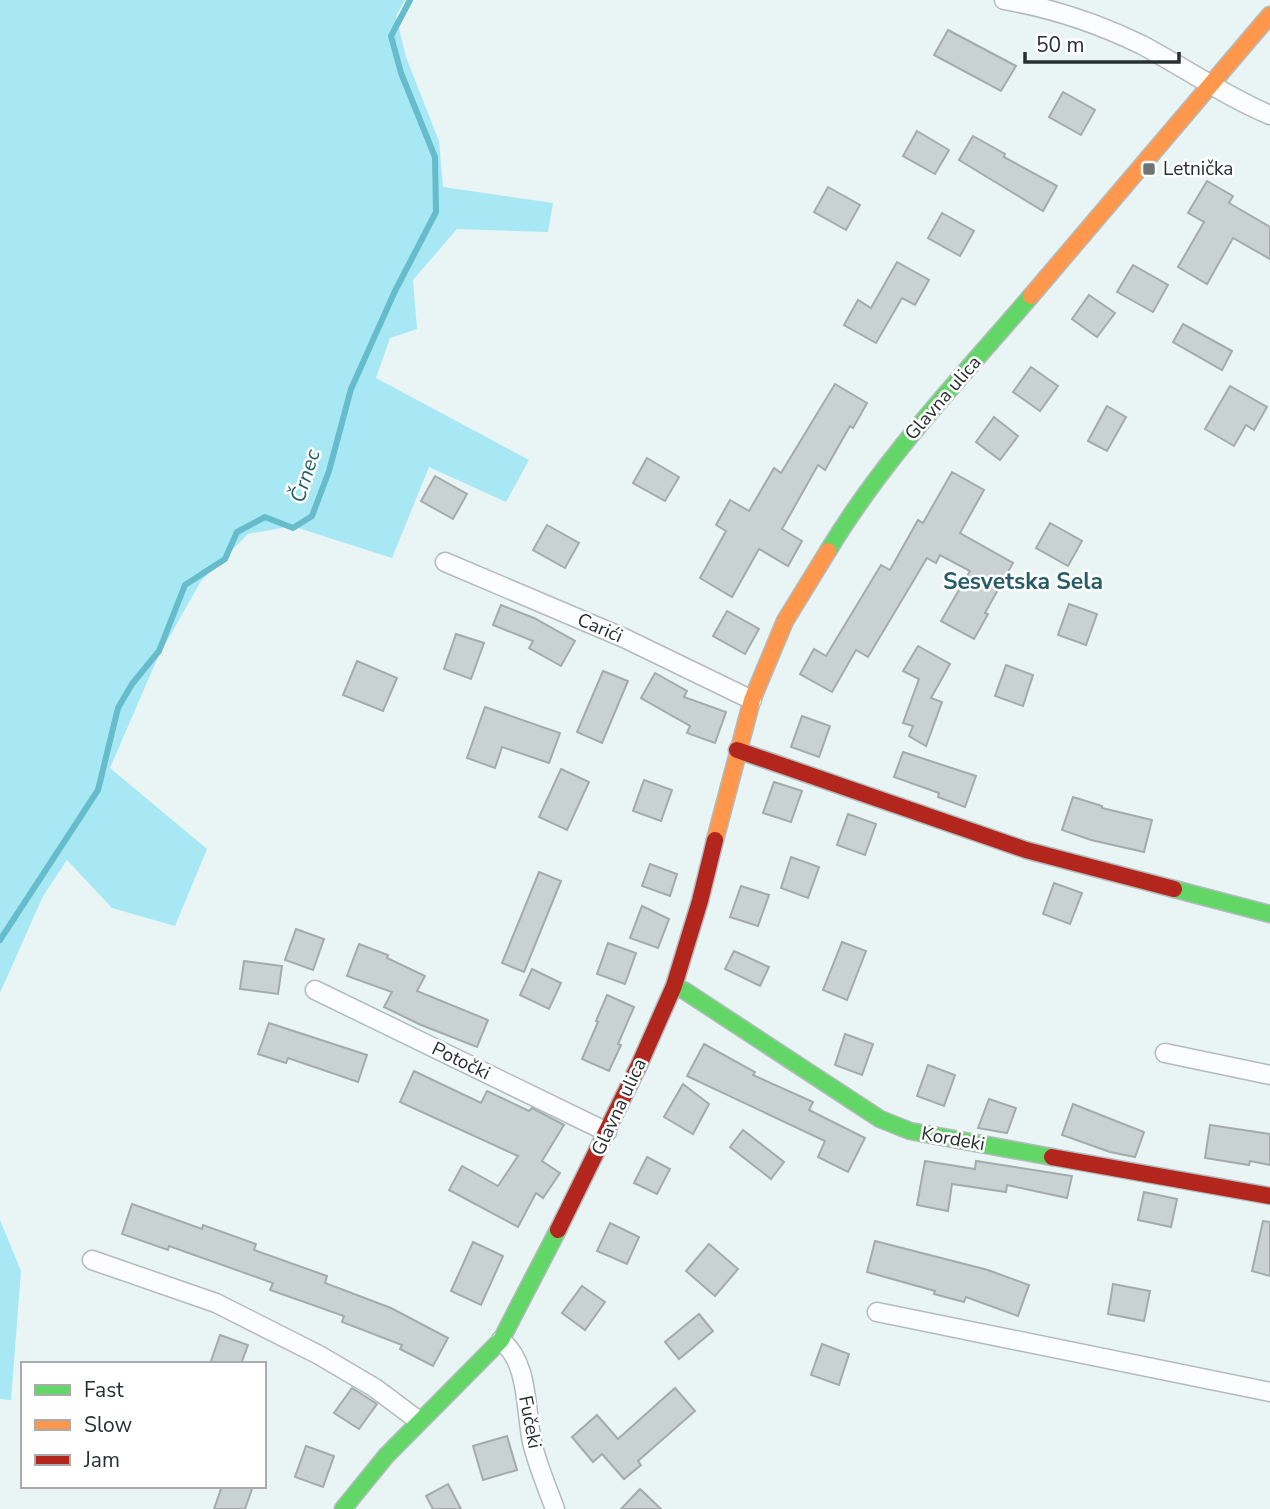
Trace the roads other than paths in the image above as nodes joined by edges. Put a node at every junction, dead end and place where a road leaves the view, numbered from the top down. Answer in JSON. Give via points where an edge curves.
{"nodes":[{"id":1,"x":1004,"y":0,"type":"edge"},
{"id":2,"x":1270,"y":15,"type":"edge"},
{"id":3,"x":1210,"y":85,"type":"junction"},
{"id":4,"x":1270,"y":115,"type":"edge"},
{"id":5,"x":445,"y":562,"type":"dead end"},
{"id":6,"x":752,"y":700,"type":"junction"},
{"id":7,"x":737,"y":750,"type":"junction"},
{"id":8,"x":1270,"y":914,"type":"edge"},
{"id":9,"x":674,"y":986,"type":"junction"},
{"id":10,"x":315,"y":990,"type":"dead end"},
{"id":11,"x":1166,"y":1053,"type":"dead end"},
{"id":12,"x":1270,"y":1075,"type":"edge"},
{"id":13,"x":607,"y":1132,"type":"junction"},
{"id":14,"x":1270,"y":1196,"type":"edge"},
{"id":15,"x":92,"y":1260,"type":"dead end"},
{"id":16,"x":877,"y":1312,"type":"dead end"},
{"id":17,"x":501,"y":1340,"type":"junction"},
{"id":18,"x":1270,"y":1392,"type":"edge"},
{"id":19,"x":419,"y":1421,"type":"junction"},
{"id":20,"x":343,"y":1509,"type":"edge"},
{"id":21,"x":555,"y":1509,"type":"edge"}],
"edges":[{"from":1,"to":3,"type":"street","via":[[1088,22],[1140,44]]},
{"from":2,"to":3,"type":"street","name":"Glavna ulica"},
{"from":3,"to":4,"type":"street"},
{"from":3,"to":6,"type":"street","name":"Glavna ulica","via":[[881,472],[785,621]]},
{"from":5,"to":6,"type":"street","name":"Carići","via":[[624,638]]},
{"from":6,"to":7,"type":"street","name":"Glavna ulica"},
{"from":7,"to":8,"type":"street","via":[[1026,850]]},
{"from":7,"to":9,"type":"street","name":"Glavna ulica"},
{"from":9,"to":13,"type":"street","name":"Glavna ulica"},
{"from":9,"to":14,"type":"street","name":"Kordeki","via":[[869,1113],[910,1131]]},
{"from":10,"to":13,"type":"street","name":"Potočki"},
{"from":11,"to":12,"type":"street"},
{"from":13,"to":17,"type":"street","name":"Glavna ulica"},
{"from":15,"to":19,"type":"street","via":[[216,1303],[319,1355]]},
{"from":16,"to":18,"type":"street"},
{"from":17,"to":19,"type":"street","name":"Glavna ulica"},
{"from":17,"to":21,"type":"street","name":"Fučeki","via":[[520,1368],[532,1444]]},
{"from":19,"to":20,"type":"street","name":"Glavna ulica"}]}
